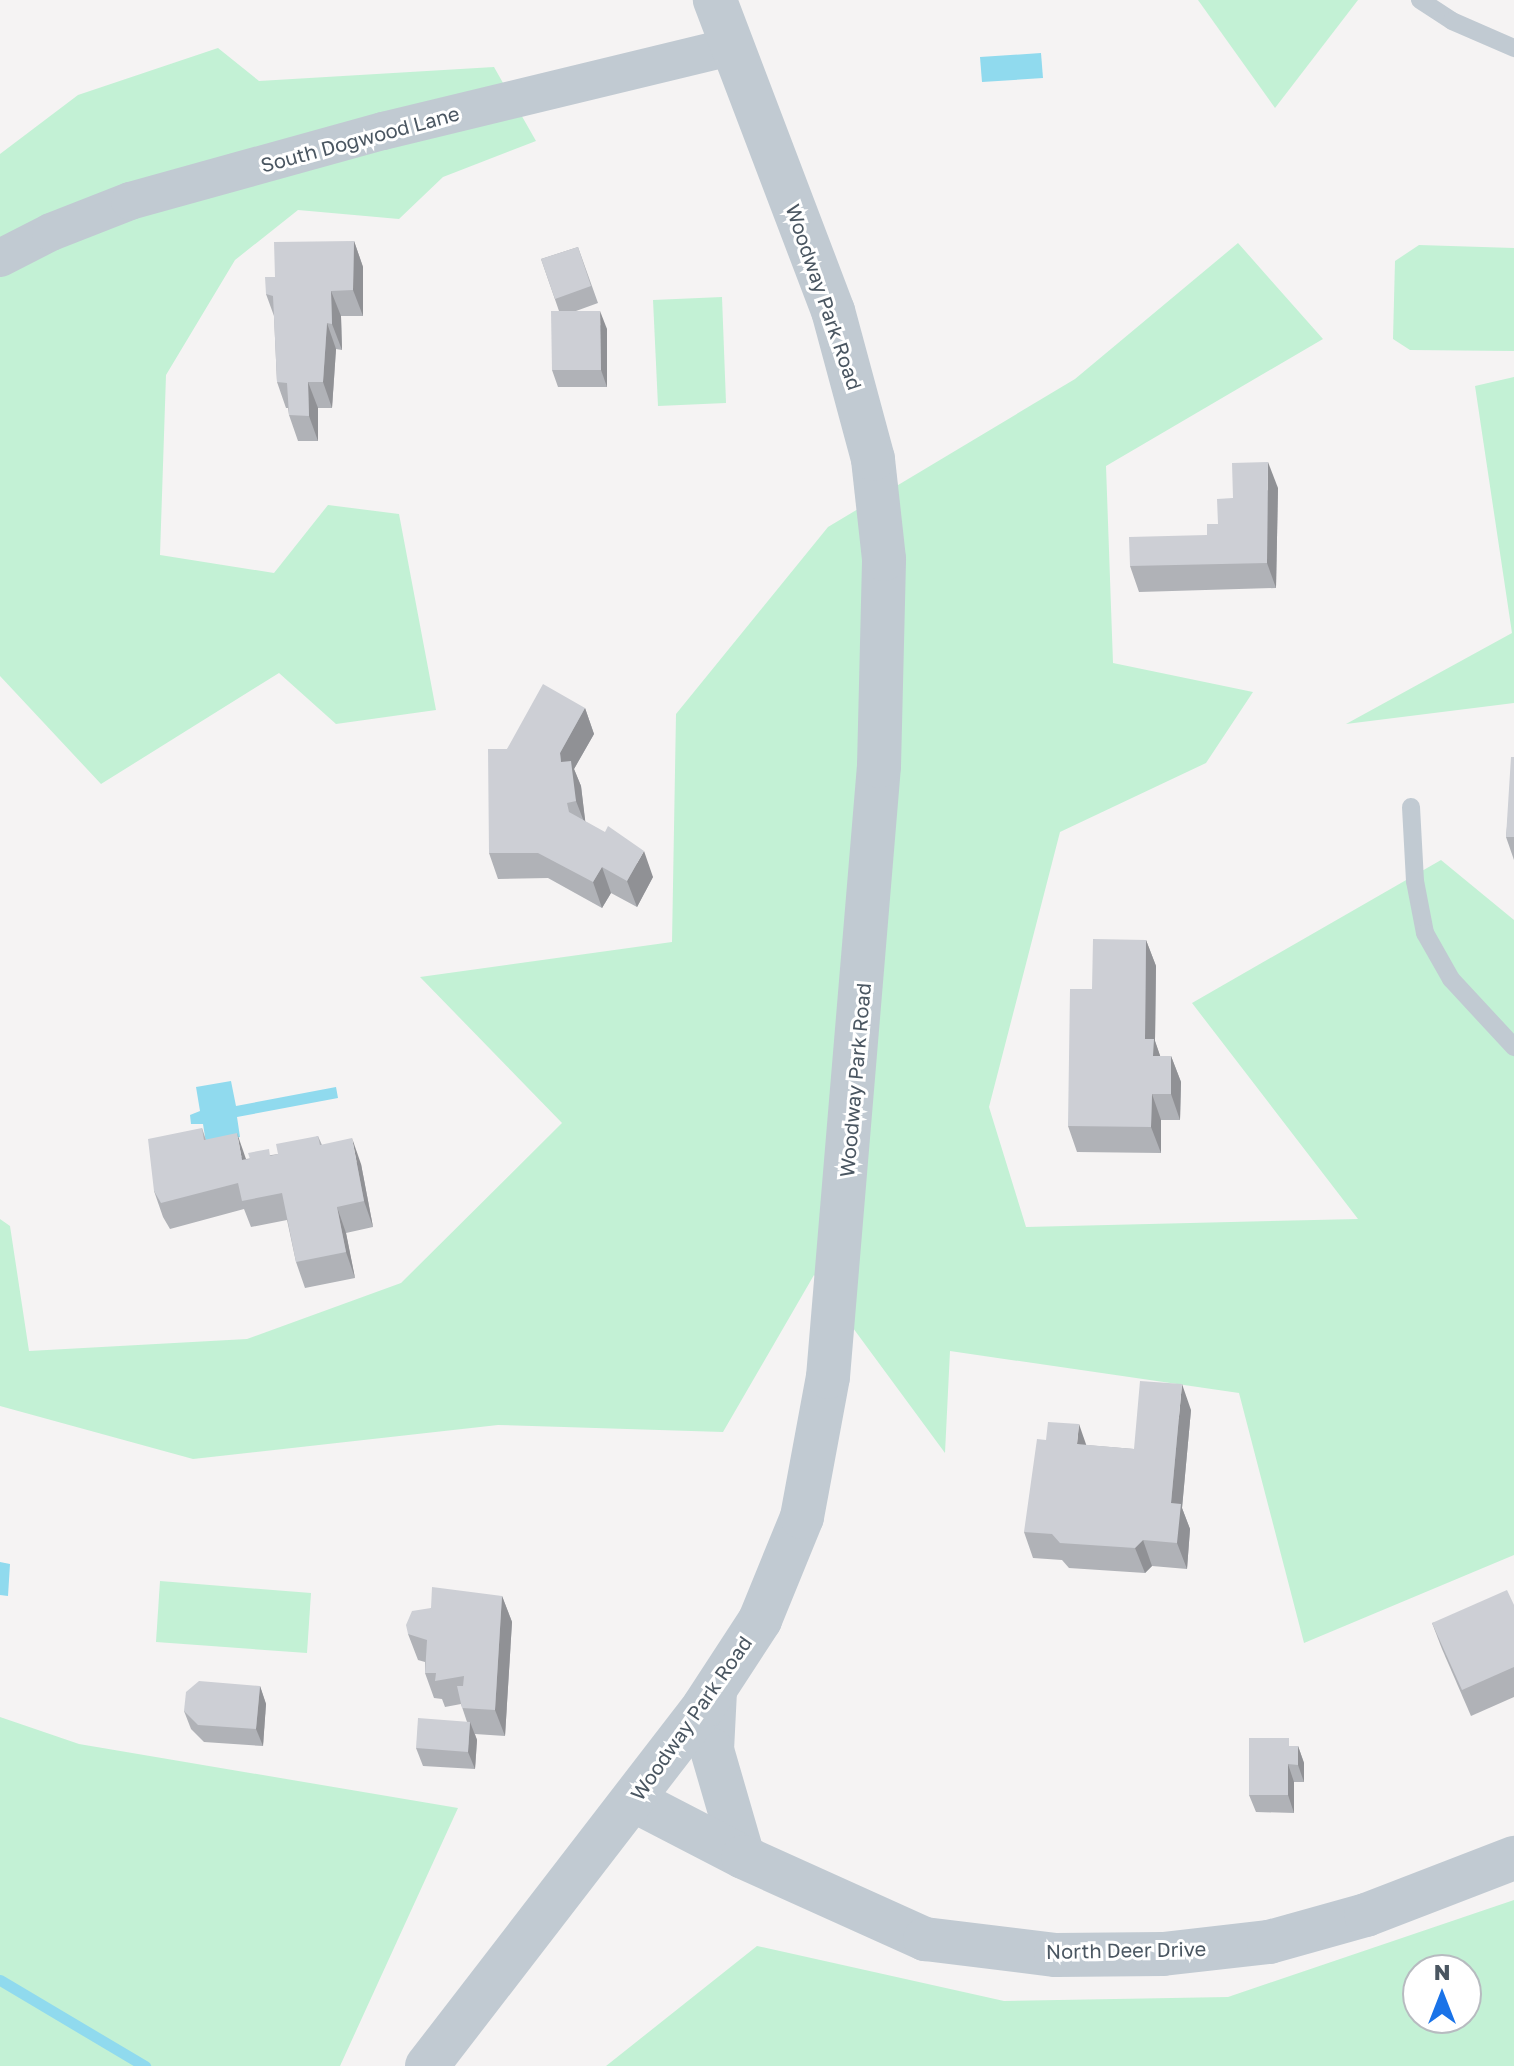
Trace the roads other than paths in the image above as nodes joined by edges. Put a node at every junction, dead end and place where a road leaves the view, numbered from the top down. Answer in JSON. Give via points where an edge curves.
{"nodes":[{"id":1,"x":715,"y":0,"type":"edge"},
{"id":2,"x":1420,"y":0,"type":"edge"},
{"id":3,"x":730,"y":47,"type":"junction"},
{"id":4,"x":1514,"y":48,"type":"edge"},
{"id":5,"x":0,"y":258,"type":"edge"},
{"id":6,"x":1411,"y":807,"type":"dead end"},
{"id":7,"x":1514,"y":1047,"type":"edge"},
{"id":8,"x":715,"y":1691,"type":"junction"},
{"id":9,"x":633,"y":1800,"type":"junction"},
{"id":10,"x":743,"y":1857,"type":"junction"},
{"id":11,"x":1514,"y":1858,"type":"edge"},
{"id":12,"x":427,"y":2066,"type":"edge"}],
"edges":[{"from":1,"to":3,"type":"street","name":"Woodway Park Road"},
{"from":2,"to":4,"type":"lane","via":[[1452,21]]},
{"from":3,"to":5,"type":"street","name":"South Dogwood Lane","via":[[383,131],[130,201]]},
{"from":3,"to":8,"type":"street","name":"Woodway Park Road","via":[[833,311],[861,403],[884,559],[879,766],[828,1377],[797,1530],[760,1620]]},
{"from":6,"to":7,"type":"lane","via":[[1415,881],[1425,933],[1451,979]]},
{"from":8,"to":9,"type":"street","name":"Woodway Park Road"},
{"from":8,"to":10,"type":"street","via":[[712,1750]]},
{"from":9,"to":10,"type":"street","name":"North Deer Drive"},
{"from":9,"to":12,"type":"street","name":"Woodway Park Road"},
{"from":10,"to":11,"type":"street","name":"North Deer Drive","via":[[925,1939],[1056,1955],[1163,1954],[1269,1942],[1366,1915]]}]}
